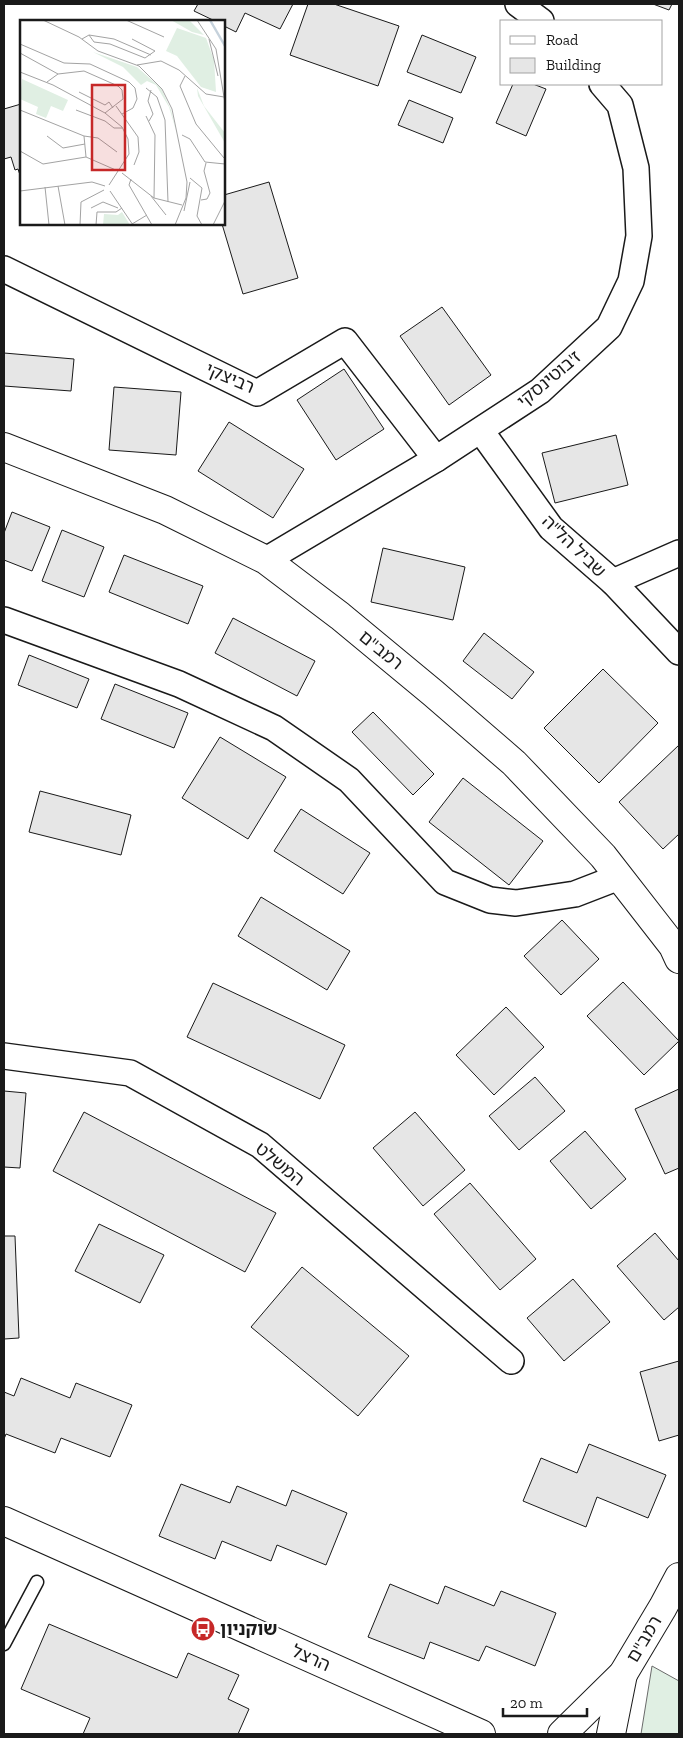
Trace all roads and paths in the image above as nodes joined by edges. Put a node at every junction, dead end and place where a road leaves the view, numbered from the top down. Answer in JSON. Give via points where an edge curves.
{"nodes":[{"id":1,"x":518,"y":4,"type":"edge"},
{"id":2,"x":540,"y":20,"type":"edge"},
{"id":3,"x":603,"y":85,"type":"edge"},
{"id":4,"x":4,"y":269,"type":"edge"},
{"id":5,"x":481,"y":431,"type":"junction"},
{"id":6,"x":4,"y":447,"type":"edge"},
{"id":7,"x":436,"y":459,"type":"junction"},
{"id":8,"x":679,"y":553,"type":"edge"},
{"id":9,"x":266,"y":560,"type":"junction"},
{"id":10,"x":613,"y":582,"type":"junction"},
{"id":11,"x":4,"y":620,"type":"edge"},
{"id":12,"x":679,"y":652,"type":"edge"},
{"id":13,"x":619,"y":877,"type":"junction"},
{"id":14,"x":679,"y":959,"type":"edge"},
{"id":15,"x":4,"y":1056,"type":"edge"},
{"id":16,"x":511,"y":1361,"type":"dead end"},
{"id":17,"x":4,"y":1521,"type":"edge"},
{"id":18,"x":679,"y":1577,"type":"edge"},
{"id":19,"x":37,"y":1582,"type":"dead end"},
{"id":20,"x":4,"y":1644,"type":"edge"},
{"id":21,"x":623,"y":1674,"type":"junction"},
{"id":22,"x":481,"y":1734,"type":"edge"},
{"id":23,"x":562,"y":1734,"type":"edge"},
{"id":24,"x":611,"y":1734,"type":"edge"}],
"edges":[{"from":1,"to":2,"type":"street"},
{"from":3,"to":5,"type":"street","name":"ז'בוטינסקי","via":[[620,105],[636,168],[639,236],[631,281],[609,327],[540,391]]},
{"from":4,"to":7,"type":"street","name":"רביצקי","via":[[257,393],[346,341]]},
{"from":5,"to":7,"type":"street","name":"ז'בוטינסקי"},
{"from":5,"to":10,"type":"street","name":"שביל הל\"ה","via":[[551,528]]},
{"from":6,"to":9,"type":"street","name":"רמב\"ם","via":[[165,510]]},
{"from":7,"to":9,"type":"street","name":"ז'בוטינסקי"},
{"from":8,"to":10,"type":"street"},
{"from":9,"to":13,"type":"street","name":"רמב\"ם","via":[[340,616],[514,764],[603,856]]},
{"from":10,"to":12,"type":"street","name":"שביל הל\"ה"},
{"from":11,"to":13,"type":"street","via":[[179,684],[274,728],[349,780],[445,882],[490,900],[516,903],[575,894]]},
{"from":13,"to":14,"type":"street","name":"רמב\"ם","via":[[673,946]]},
{"from":15,"to":16,"type":"street","name":"המשלט","via":[[130,1073],[260,1145]]},
{"from":17,"to":22,"type":"street","name":"הרצל"},
{"from":18,"to":21,"type":"street","name":"רמב\"ם"},
{"from":19,"to":20,"type":"lane"},
{"from":21,"to":23,"type":"street","name":"רמב\"ם"},
{"from":21,"to":24,"type":"street","name":"רמב\"ם"}]}
